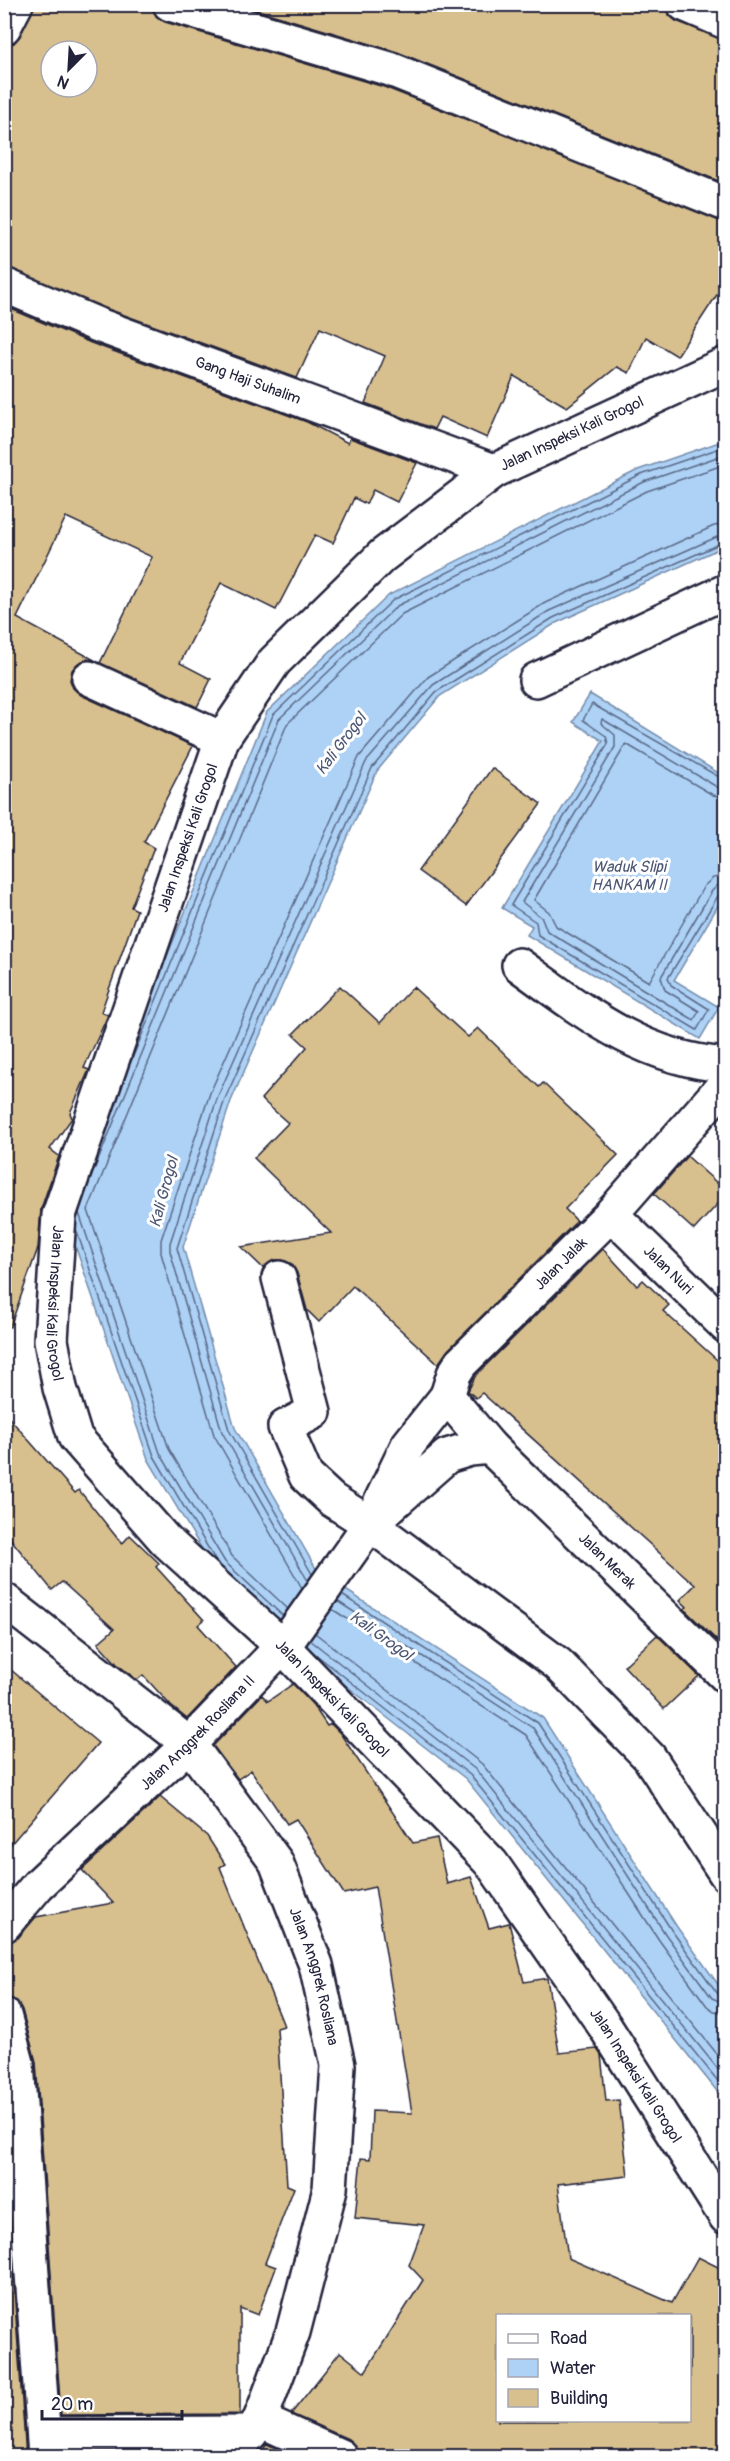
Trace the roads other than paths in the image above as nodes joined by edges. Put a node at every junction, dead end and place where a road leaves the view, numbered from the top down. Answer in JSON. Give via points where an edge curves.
{"nodes":[{"id":1,"x":16,"y":4,"type":"edge"},
{"id":2,"x":170,"y":4,"type":"edge"},
{"id":3,"x":684,"y":4,"type":"edge"},
{"id":4,"x":726,"y":22,"type":"edge"},
{"id":5,"x":4,"y":27,"type":"edge"},
{"id":6,"x":726,"y":204,"type":"edge"},
{"id":7,"x":4,"y":285,"type":"edge"},
{"id":8,"x":726,"y":364,"type":"edge"},
{"id":9,"x":494,"y":471,"type":"junction"},
{"id":10,"x":726,"y":591,"type":"edge"},
{"id":11,"x":89,"y":678,"type":"dead end"},
{"id":12,"x":536,"y":680,"type":"dead end"},
{"id":13,"x":222,"y":739,"type":"junction"},
{"id":14,"x":519,"y":965,"type":"dead end"},
{"id":15,"x":726,"y":1065,"type":"edge"},
{"id":16,"x":726,"y":1083,"type":"edge"},
{"id":17,"x":611,"y":1214,"type":"junction"},
{"id":18,"x":279,"y":1278,"type":"dead end"},
{"id":19,"x":726,"y":1326,"type":"edge"},
{"id":20,"x":447,"y":1396,"type":"junction"},
{"id":21,"x":490,"y":1447,"type":"junction"},
{"id":22,"x":363,"y":1534,"type":"junction"},
{"id":23,"x":4,"y":1599,"type":"edge"},
{"id":24,"x":285,"y":1643,"type":"junction"},
{"id":25,"x":726,"y":1676,"type":"edge"},
{"id":26,"x":189,"y":1744,"type":"junction"},
{"id":27,"x":726,"y":1874,"type":"edge"},
{"id":28,"x":4,"y":1925,"type":"edge"},
{"id":29,"x":4,"y":2015,"type":"edge"},
{"id":30,"x":726,"y":2217,"type":"edge"},
{"id":31,"x":248,"y":2436,"type":"edge"},
{"id":32,"x":45,"y":2445,"type":"edge"},
{"id":33,"x":340,"y":2457,"type":"edge"}],
"edges":[{"from":1,"to":5,"type":"street"},
{"from":2,"to":6,"type":"street","via":[[390,69]]},
{"from":3,"to":4,"type":"street"},
{"from":7,"to":9,"type":"street","name":"Gang Haji Suhalim","via":[[98,325]]},
{"from":8,"to":9,"type":"street","name":"Jalan Inspeksi Kali Grogol"},
{"from":9,"to":13,"type":"street","name":"Jalan Inspeksi Kali Grogol","via":[[382,556],[282,654]]},
{"from":10,"to":12,"type":"street"},
{"from":11,"to":13,"type":"street"},
{"from":13,"to":24,"type":"street","name":"Jalan Inspeksi Kali Grogol","via":[[59,1215],[51,1340],[75,1437],[166,1541]]},
{"from":14,"to":15,"type":"street","via":[[609,1029],[657,1051]]},
{"from":16,"to":17,"type":"street","name":"Jalan Jalak"},
{"from":17,"to":19,"type":"street","name":"Jalan Nuri"},
{"from":17,"to":20,"type":"street","name":"Jalan Jalak","via":[[461,1363]]},
{"from":18,"to":22,"type":"street","via":[[314,1412],[285,1427],[306,1476]]},
{"from":20,"to":21,"type":"street"},
{"from":20,"to":22,"type":"street","name":"Jalan Anggrek Rosliana II","via":[[408,1445]]},
{"from":21,"to":22,"type":"street","name":"Jalan Anggrek Rosliana II","via":[[447,1456]]},
{"from":21,"to":25,"type":"street","name":"Jalan Merak"},
{"from":22,"to":24,"type":"street","name":"Jalan Anggrek Rosliana II"},
{"from":22,"to":27,"type":"street","via":[[558,1664],[649,1757]]},
{"from":23,"to":26,"type":"street","name":"Jalan Anggrek Rosliana"},
{"from":24,"to":26,"type":"street","name":"Jalan Anggrek Rosliana II"},
{"from":24,"to":30,"type":"street","name":"Jalan Inspeksi Kali Grogol","via":[[492,1864],[604,2025]]},
{"from":26,"to":28,"type":"street","name":"Jalan Anggrek Rosliana II","via":[[38,1886]]},
{"from":26,"to":31,"type":"street","name":"Jalan Anggrek Rosliana","via":[[276,1862],[316,1965],[338,2065],[330,2188],[293,2332]]},
{"from":29,"to":32,"type":"street","via":[[17,2063]]},
{"from":31,"to":32,"type":"street"},
{"from":31,"to":33,"type":"street"}]}
